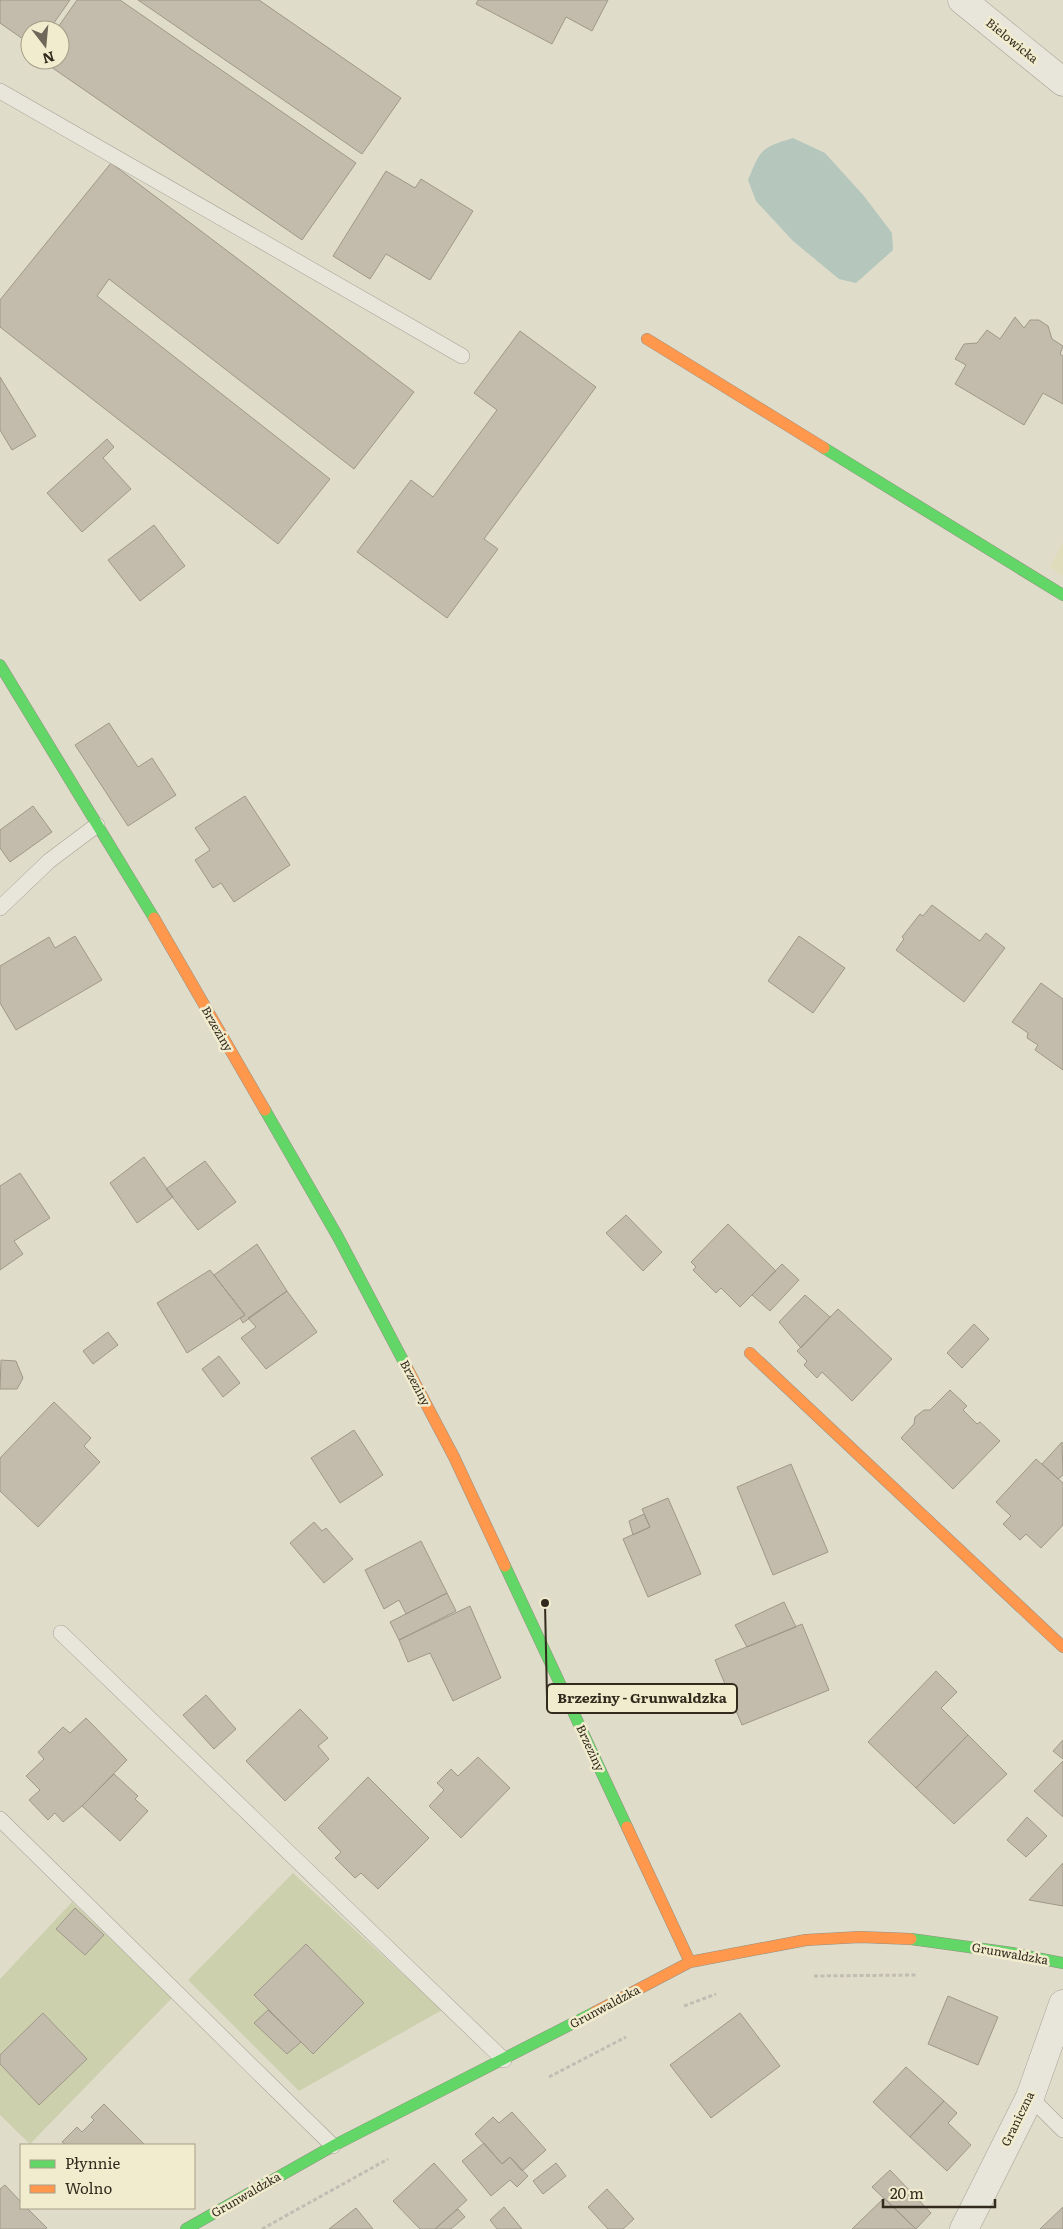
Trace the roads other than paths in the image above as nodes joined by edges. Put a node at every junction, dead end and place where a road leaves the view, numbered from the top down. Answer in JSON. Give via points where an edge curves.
{"nodes":[{"id":1,"x":962,"y":0,"type":"edge"},
{"id":2,"x":1063,"y":82,"type":"edge"},
{"id":3,"x":0,"y":90,"type":"edge"},
{"id":4,"x":647,"y":340,"type":"dead end"},
{"id":5,"x":462,"y":356,"type":"dead end"},
{"id":6,"x":1063,"y":595,"type":"edge"},
{"id":7,"x":0,"y":665,"type":"edge"},
{"id":8,"x":97,"y":825,"type":"junction"},
{"id":9,"x":0,"y":908,"type":"edge"},
{"id":10,"x":750,"y":1352,"type":"dead end"},
{"id":11,"x":61,"y":1633,"type":"dead end"},
{"id":12,"x":1063,"y":1647,"type":"edge"},
{"id":13,"x":0,"y":1819,"type":"edge"},
{"id":14,"x":690,"y":1962,"type":"junction"},
{"id":15,"x":1063,"y":1963,"type":"edge"},
{"id":16,"x":1063,"y":2004,"type":"edge"},
{"id":17,"x":504,"y":2060,"type":"junction"},
{"id":18,"x":1030,"y":2097,"type":"junction"},
{"id":19,"x":1063,"y":2130,"type":"edge"},
{"id":20,"x":333,"y":2146,"type":"junction"},
{"id":21,"x":186,"y":2229,"type":"edge"},
{"id":22,"x":964,"y":2229,"type":"edge"}],
"edges":[{"from":1,"to":2,"type":"street","name":"Bielowicka"},
{"from":3,"to":5,"type":"lane"},
{"from":4,"to":6,"type":"street"},
{"from":7,"to":8,"type":"street","name":"Brzeziny"},
{"from":8,"to":9,"type":"lane","via":[[49,861]]},
{"from":8,"to":14,"type":"street","name":"Brzeziny","via":[[338,1237],[454,1457]]},
{"from":10,"to":12,"type":"street"},
{"from":11,"to":17,"type":"lane"},
{"from":13,"to":20,"type":"lane"},
{"from":14,"to":15,"type":"street","name":"Grunwaldzka","via":[[806,1940],[860,1937],[916,1939]]},
{"from":14,"to":17,"type":"street","name":"Grunwaldzka"},
{"from":16,"to":18,"type":"street","name":"Graniczna"},
{"from":17,"to":20,"type":"street","name":"Grunwaldzka"},
{"from":18,"to":19,"type":"lane"},
{"from":18,"to":22,"type":"street","name":"Graniczna"},
{"from":20,"to":21,"type":"street","name":"Grunwaldzka"}]}
